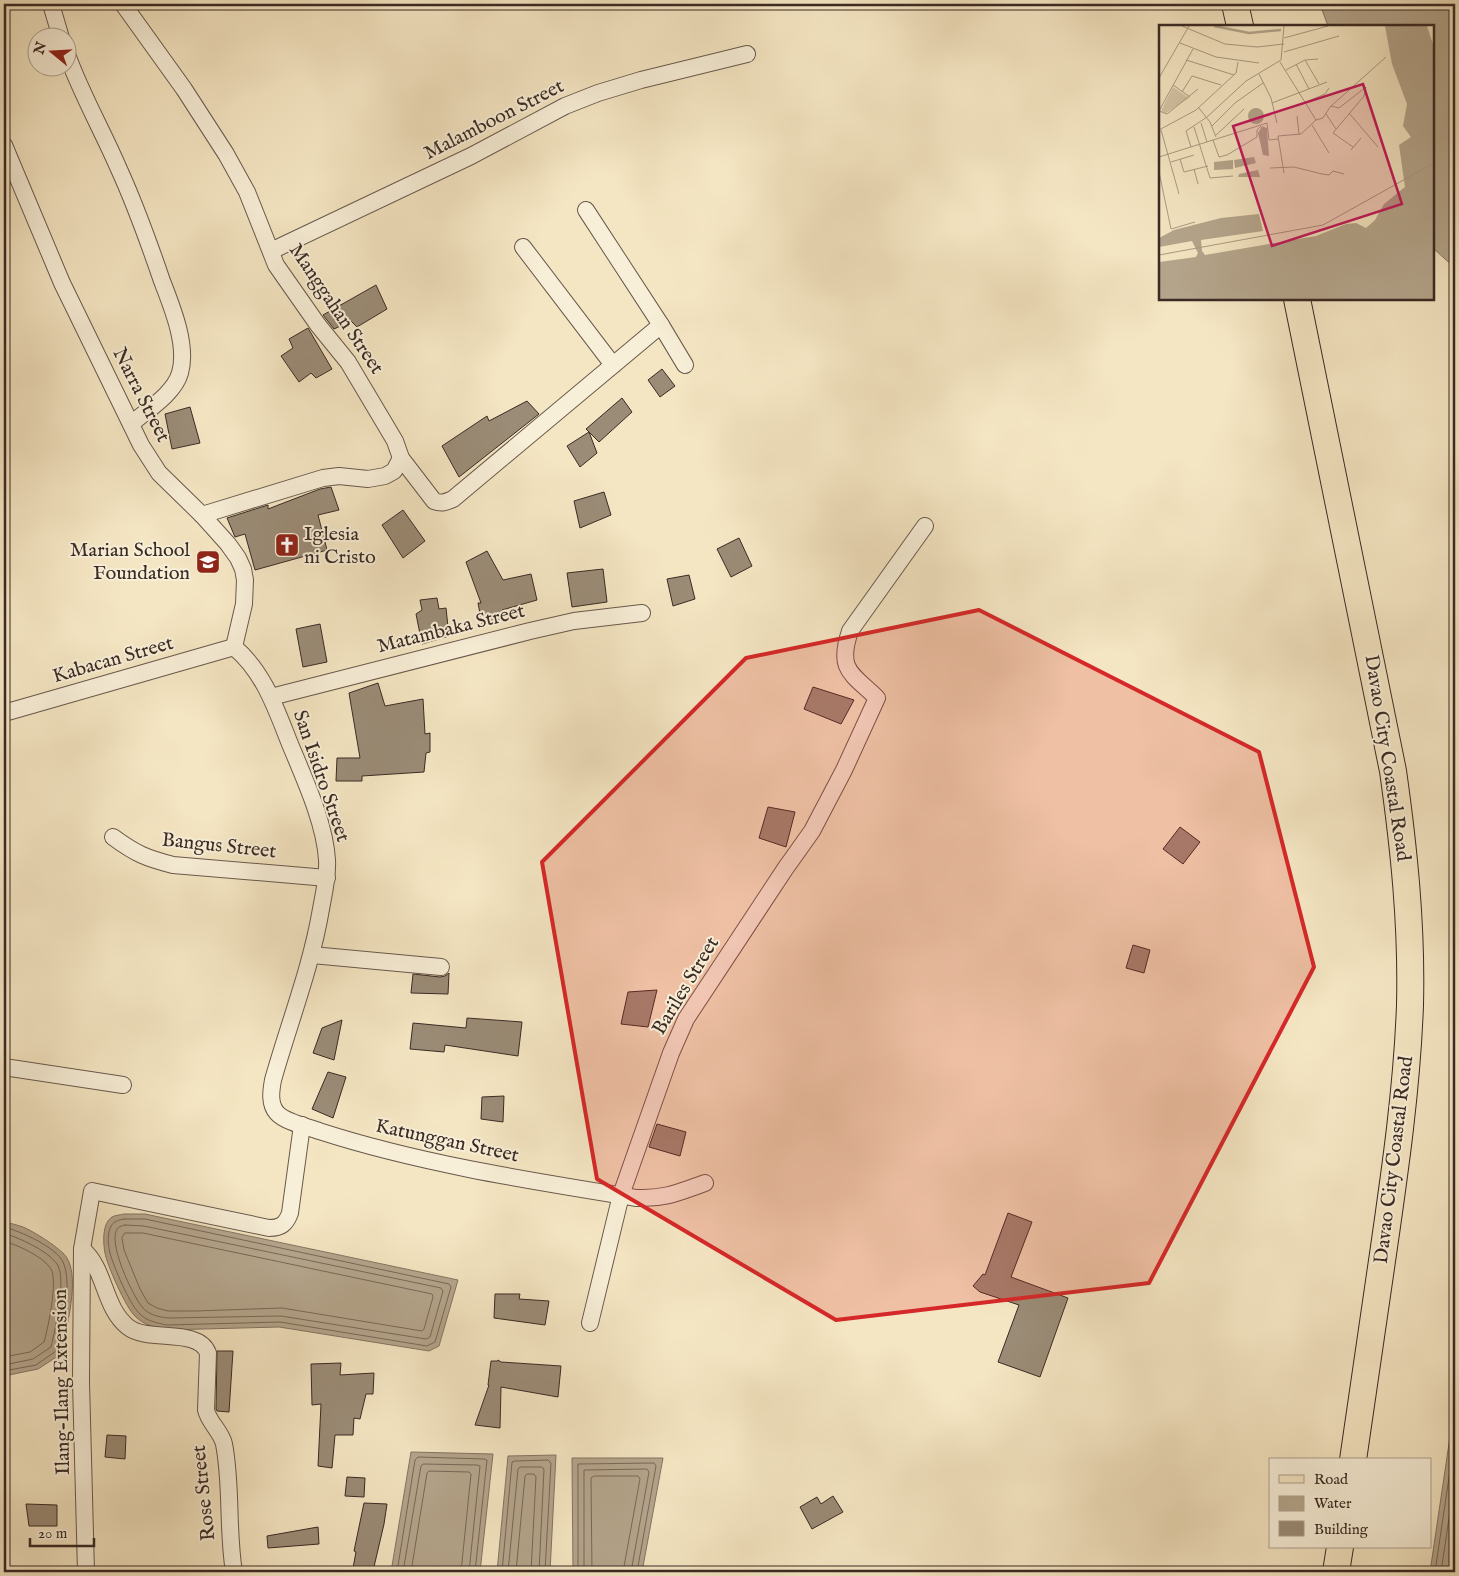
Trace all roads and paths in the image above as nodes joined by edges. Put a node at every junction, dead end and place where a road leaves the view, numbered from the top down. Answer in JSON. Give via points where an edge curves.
{"nodes":[{"id":1,"x":51,"y":4,"type":"edge"},
{"id":2,"x":123,"y":4,"type":"edge"},
{"id":3,"x":1235,"y":4,"type":"edge"},
{"id":4,"x":1240,"y":25,"type":"edge"},
{"id":5,"x":58,"y":28,"type":"edge"},
{"id":6,"x":747,"y":54,"type":"dead end"},
{"id":7,"x":77,"y":78,"type":"edge"},
{"id":8,"x":4,"y":145,"type":"edge"},
{"id":9,"x":586,"y":210,"type":"dead end"},
{"id":10,"x":522,"y":247,"type":"dead end"},
{"id":11,"x":271,"y":251,"type":"junction"},
{"id":12,"x":1297,"y":300,"type":"edge"},
{"id":13,"x":661,"y":325,"type":"junction"},
{"id":14,"x":613,"y":365,"type":"junction"},
{"id":15,"x":685,"y":365,"type":"dead end"},
{"id":16,"x":131,"y":424,"type":"junction"},
{"id":17,"x":401,"y":458,"type":"junction"},
{"id":18,"x":202,"y":515,"type":"junction"},
{"id":19,"x":925,"y":526,"type":"dead end"},
{"id":20,"x":642,"y":613,"type":"dead end"},
{"id":21,"x":234,"y":647,"type":"junction"},
{"id":22,"x":272,"y":697,"type":"junction"},
{"id":23,"x":4,"y":713,"type":"edge"},
{"id":24,"x":114,"y":837,"type":"dead end"},
{"id":25,"x":327,"y":878,"type":"junction"},
{"id":26,"x":312,"y":955,"type":"junction"},
{"id":27,"x":441,"y":967,"type":"dead end"},
{"id":28,"x":4,"y":1067,"type":"edge"},
{"id":29,"x":123,"y":1085,"type":"dead end"},
{"id":30,"x":272,"y":1104,"type":"joint"},
{"id":31,"x":302,"y":1125,"type":"junction"},
{"id":32,"x":705,"y":1183,"type":"dead end"},
{"id":33,"x":621,"y":1195,"type":"junction"},
{"id":34,"x":82,"y":1249,"type":"junction"},
{"id":35,"x":590,"y":1323,"type":"dead end"},
{"id":36,"x":1353,"y":1458,"type":"edge"},
{"id":37,"x":1340,"y":1548,"type":"edge"},
{"id":38,"x":86,"y":1572,"type":"edge"},
{"id":39,"x":234,"y":1572,"type":"edge"},
{"id":40,"x":1336,"y":1572,"type":"edge"}],
"edges":[{"from":1,"to":5,"type":"street"},
{"from":2,"to":11,"type":"street","name":"Manggahan Street","via":[[226,154],[247,192]]},
{"from":3,"to":4,"type":"main road"},
{"from":6,"to":11,"type":"street","name":"Malamboon Street","via":[[641,80],[565,106],[471,156]]},
{"from":7,"to":16,"type":"street","via":[[145,233],[174,315],[181,348],[176,383]]},
{"from":8,"to":16,"type":"street","name":"Narra Street","via":[[62,283]]},
{"from":9,"to":13,"type":"street"},
{"from":10,"to":14,"type":"street"},
{"from":11,"to":17,"type":"street","name":"Manggahan Street","via":[[276,265],[348,362],[395,441]]},
{"from":12,"to":36,"type":"main road","name":"Davao City Coastal Road","via":[[1393,771],[1407,884],[1410,941],[1407,1065],[1391,1201]]},
{"from":13,"to":14,"type":"street"},
{"from":13,"to":15,"type":"street"},
{"from":14,"to":17,"type":"street","name":"Manggahan Street","via":[[445,503],[430,498]]},
{"from":16,"to":18,"type":"street","name":"Narra Street","via":[[159,473]]},
{"from":17,"to":18,"type":"street","via":[[394,471],[385,476],[323,478]]},
{"from":18,"to":21,"type":"street","name":"Narra Street","via":[[228,544],[243,569],[244,604]]},
{"from":19,"to":33,"type":"street","name":"Bariles Street","via":[[850,631],[845,644],[848,670],[877,698],[812,831],[686,1019]]},
{"from":20,"to":22,"type":"street","name":"Matambaka Street","via":[[574,621]]},
{"from":21,"to":22,"type":"street","name":"San Isidro Street","via":[[251,664]]},
{"from":21,"to":23,"type":"street","name":"Kabacan Street"},
{"from":22,"to":25,"type":"street","name":"San Isidro Street","via":[[324,838]]},
{"from":24,"to":25,"type":"street","name":"Bangus Street","via":[[133,852],[173,865]]},
{"from":25,"to":26,"type":"street","name":"San Isidro Street"},
{"from":26,"to":27,"type":"street"},
{"from":26,"to":30,"type":"street","name":"San Isidro Street","via":[[273,1080]]},
{"from":28,"to":29,"type":"street"},
{"from":30,"to":31,"type":"street","name":"Katunggan Street","via":[[284,1118]]},
{"from":31,"to":33,"type":"street","name":"Katunggan Street","via":[[395,1152],[512,1177]]},
{"from":31,"to":34,"type":"street","name":"Ilang-Ilang Extension","via":[[290,1213],[283,1226],[269,1228],[92,1191]]},
{"from":32,"to":33,"type":"street","name":"Katunggan Street","via":[[671,1196]]},
{"from":33,"to":35,"type":"street","name":"Bariles Street"},
{"from":34,"to":38,"type":"street","name":"Ilang-Ilang Extension","via":[[81,1382]]},
{"from":34,"to":39,"type":"street","name":"Rose Street","via":[[93,1261],[111,1304],[128,1328],[146,1334],[192,1340],[206,1348],[206,1410],[224,1443]]},
{"from":37,"to":40,"type":"main road"}]}
